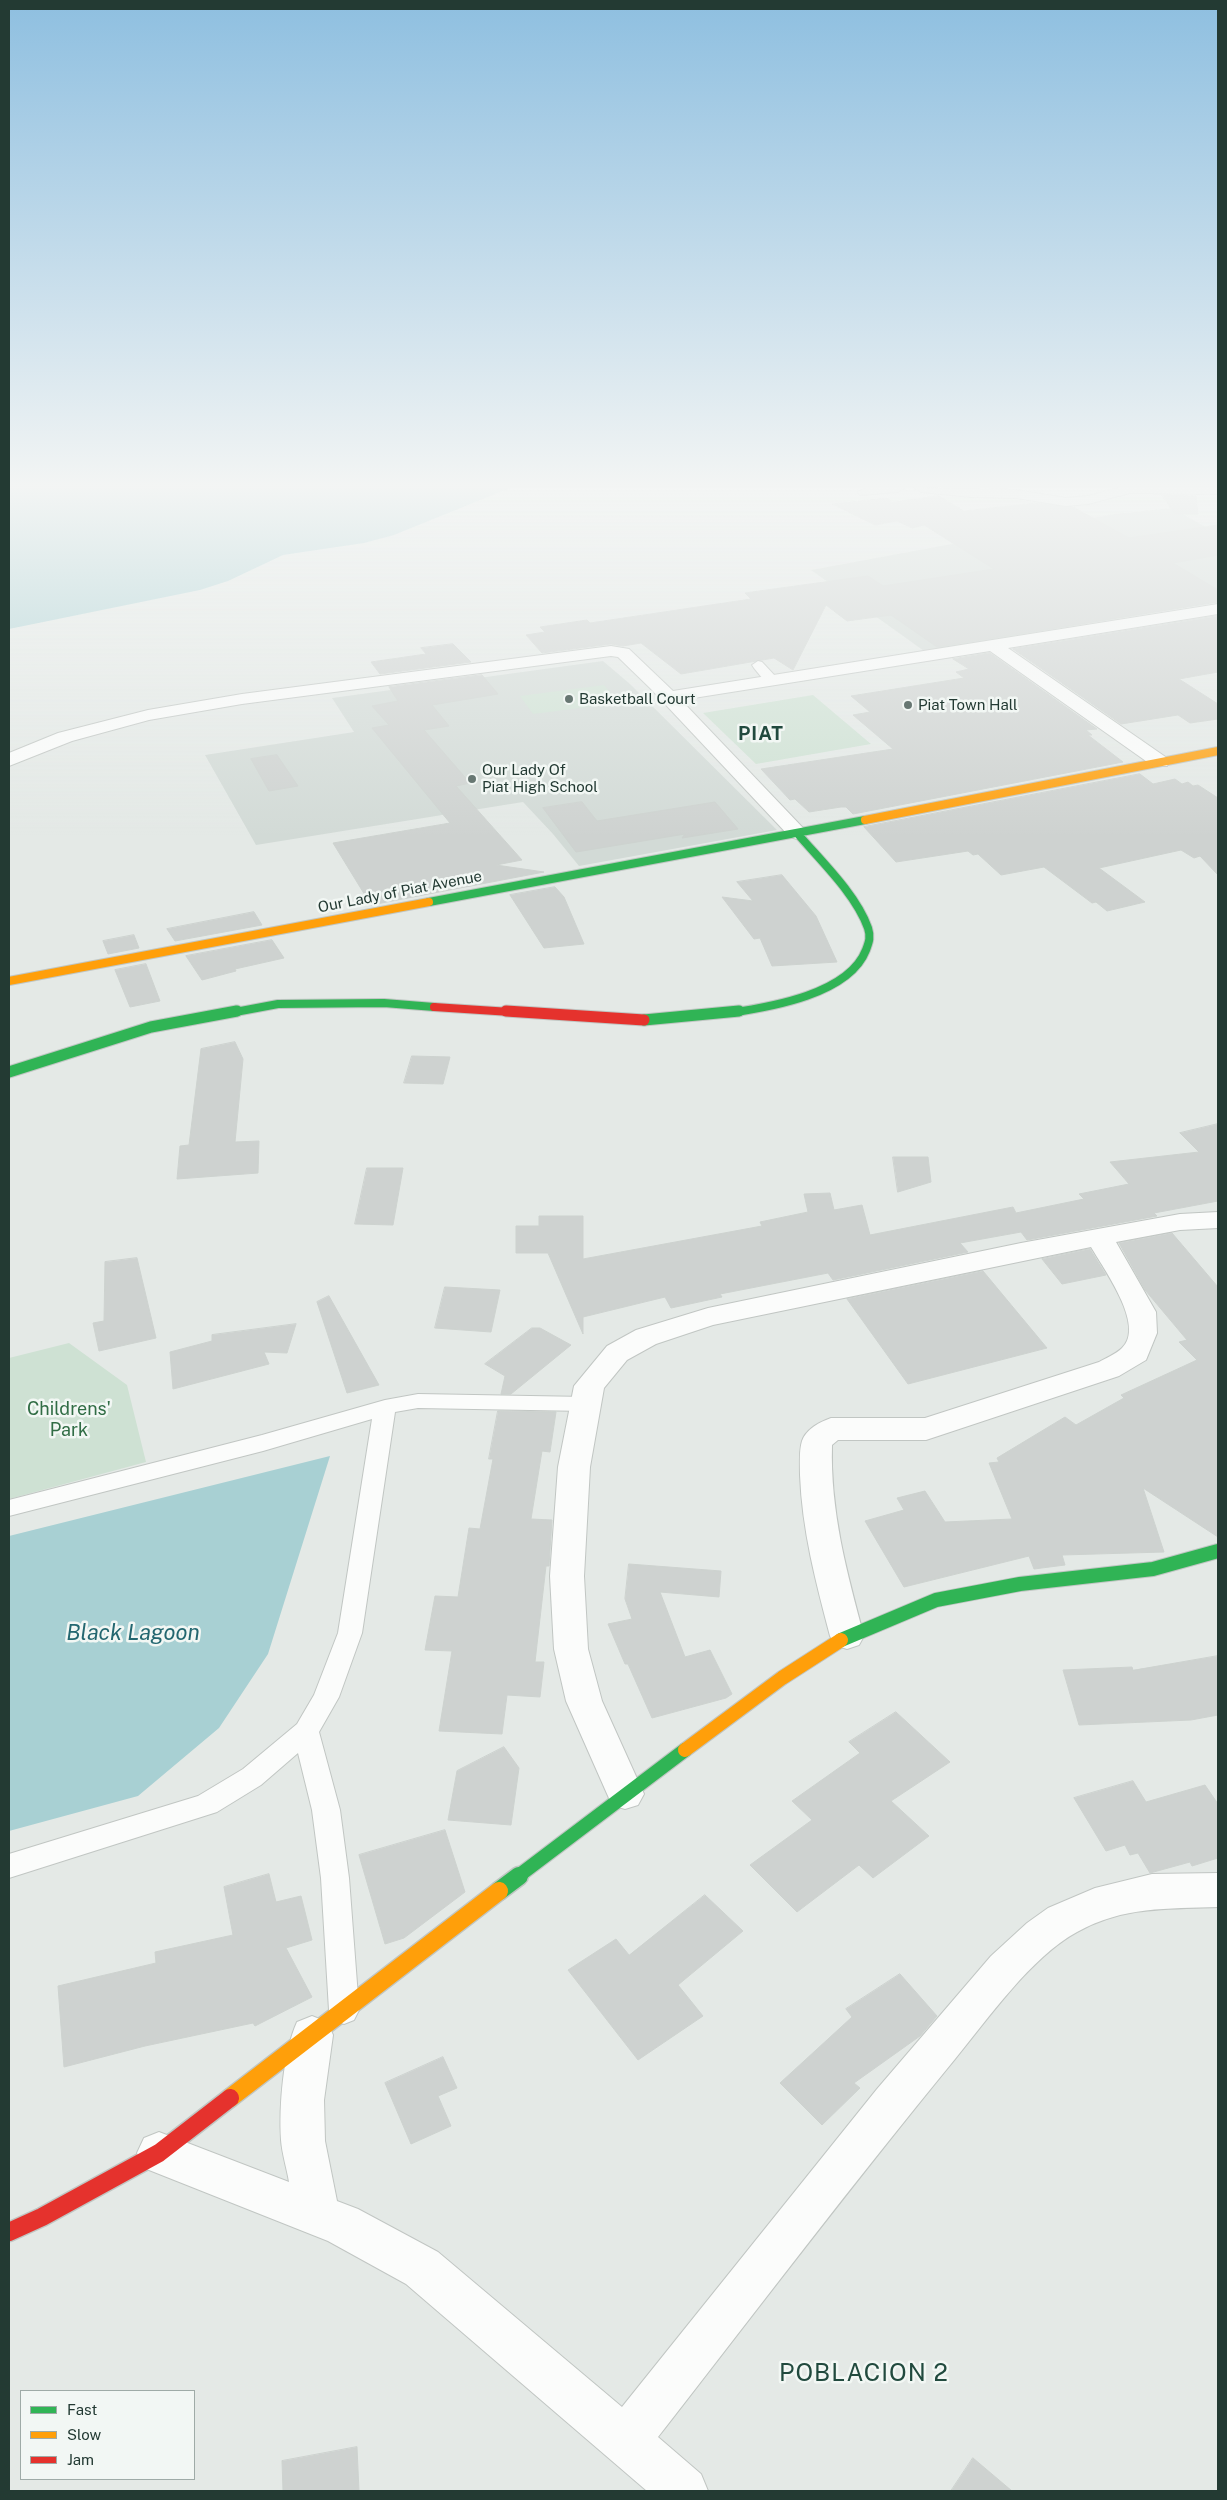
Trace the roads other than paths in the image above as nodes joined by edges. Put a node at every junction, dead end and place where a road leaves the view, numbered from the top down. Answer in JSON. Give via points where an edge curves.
{"nodes":[{"id":1,"x":1218,"y":609,"type":"edge"},
{"id":2,"x":992,"y":645,"type":"junction"},
{"id":3,"x":758,"y":665,"type":"dead end"},
{"id":4,"x":772,"y":681,"type":"junction"},
{"id":5,"x":669,"y":697,"type":"junction"},
{"id":6,"x":1218,"y":751,"type":"edge"},
{"id":7,"x":9,"y":760,"type":"edge"},
{"id":8,"x":1160,"y":762,"type":"junction"},
{"id":9,"x":797,"y":833,"type":"junction"},
{"id":10,"x":9,"y":981,"type":"edge"},
{"id":11,"x":9,"y":1072,"type":"edge"},
{"id":12,"x":1218,"y":1220,"type":"edge"},
{"id":13,"x":1099,"y":1237,"type":"junction"},
{"id":14,"x":586,"y":1404,"type":"junction"},
{"id":15,"x":385,"y":1407,"type":"junction"},
{"id":16,"x":9,"y":1508,"type":"edge"},
{"id":17,"x":1218,"y":1551,"type":"edge"},
{"id":18,"x":847,"y":1636,"type":"junction"},
{"id":19,"x":306,"y":1731,"type":"junction"},
{"id":20,"x":625,"y":1794,"type":"junction"},
{"id":21,"x":9,"y":1866,"type":"edge"},
{"id":22,"x":1218,"y":1890,"type":"edge"},
{"id":23,"x":328,"y":2022,"type":"junction"},
{"id":24,"x":159,"y":2153,"type":"junction"},
{"id":25,"x":318,"y":2216,"type":"junction"},
{"id":26,"x":9,"y":2232,"type":"edge"},
{"id":27,"x":625,"y":2441,"type":"junction"},
{"id":28,"x":684,"y":2491,"type":"edge"}],
"edges":[{"from":1,"to":2,"type":"street"},
{"from":2,"to":4,"type":"street"},
{"from":2,"to":8,"type":"street"},
{"from":3,"to":4,"type":"lane"},
{"from":4,"to":5,"type":"street"},
{"from":5,"to":7,"type":"street","via":[[623,653],[600,651],[148,715],[65,737]]},
{"from":5,"to":9,"type":"street"},
{"from":6,"to":8,"type":"street","name":"Our Lady of Piat Avenue"},
{"from":8,"to":9,"type":"street","name":"Our Lady of Piat Avenue"},
{"from":9,"to":10,"type":"street","name":"Our Lady of Piat Avenue"},
{"from":9,"to":11,"type":"street","via":[[865,920],[870,938],[868,957],[855,972],[837,984],[797,1000],[746,1010],[655,1020],[384,1003],[278,1004],[151,1027]]},
{"from":12,"to":13,"type":"street","via":[[1180,1222]]},
{"from":13,"to":14,"type":"street","via":[[935,1268],[708,1317],[646,1337],[617,1353],[589,1386]]},
{"from":13,"to":18,"type":"street","via":[[1142,1312],[1143,1333],[1136,1353],[1109,1369],[926,1429],[831,1429],[817,1441],[818,1503],[827,1562]]},
{"from":14,"to":15,"type":"lane","via":[[418,1401]]},
{"from":14,"to":20,"type":"street","via":[[574,1467],[567,1576],[571,1649],[584,1701]]},
{"from":15,"to":16,"type":"lane","via":[[263,1443]]},
{"from":15,"to":19,"type":"lane","via":[[350,1633],[326,1697]]},
{"from":17,"to":18,"type":"street","via":[[1153,1569],[1020,1584],[936,1600]]},
{"from":18,"to":20,"type":"street","via":[[782,1678]]},
{"from":19,"to":21,"type":"lane","via":[[252,1777],[207,1804]]},
{"from":19,"to":23,"type":"lane","via":[[326,1810],[335,1878]]},
{"from":20,"to":23,"type":"street"},
{"from":22,"to":27,"type":"street","via":[[1152,1891],[1095,1905],[1062,1920],[1041,1935],[1005,1969],[892,2103]]},
{"from":23,"to":24,"type":"street"},
{"from":23,"to":25,"type":"street","via":[[303,2100],[303,2141]]},
{"from":24,"to":25,"type":"street"},
{"from":24,"to":26,"type":"street"},
{"from":25,"to":27,"type":"street","via":[[342,2225],[422,2268]]},
{"from":27,"to":28,"type":"street"}]}
